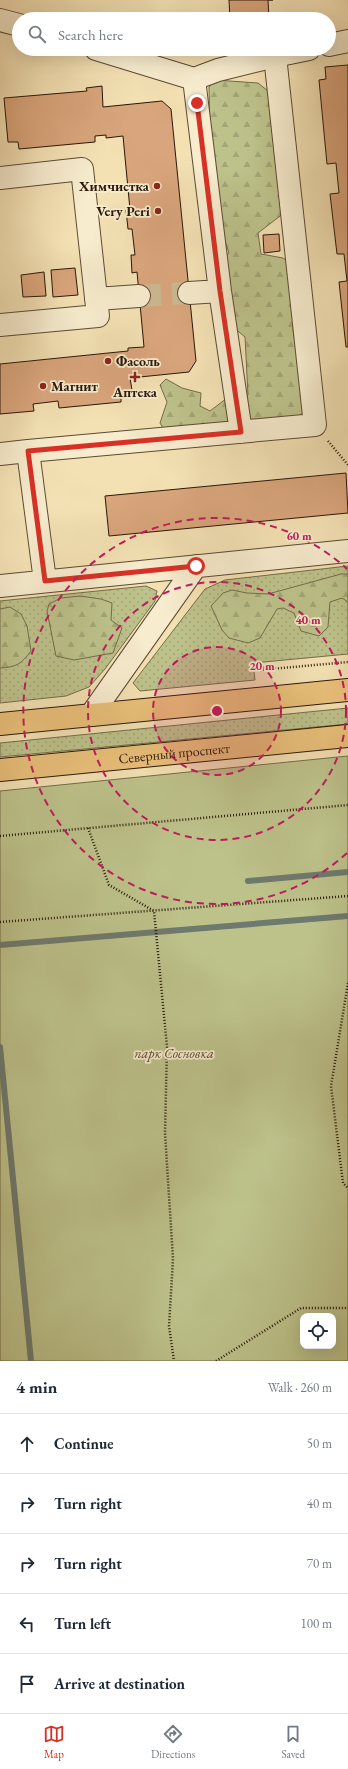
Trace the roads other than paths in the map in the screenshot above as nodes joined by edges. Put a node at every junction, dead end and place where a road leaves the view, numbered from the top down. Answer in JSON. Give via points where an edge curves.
{"nodes":[{"id":1,"x":0,"y":20,"type":"edge"},
{"id":2,"x":12,"y":23,"type":"edge"},
{"id":3,"x":348,"y":41,"type":"edge"},
{"id":4,"x":336,"y":44,"type":"edge"},
{"id":5,"x":119,"y":56,"type":"edge"},
{"id":6,"x":275,"y":56,"type":"joint"},
{"id":7,"x":194,"y":79,"type":"junction"},
{"id":8,"x":0,"y":178,"type":"edge"},
{"id":9,"x":220,"y":291,"type":"junction"},
{"id":10,"x":190,"y":293,"type":"tunnel mouth"},
{"id":11,"x":139,"y":296,"type":"tunnel mouth"},
{"id":12,"x":96,"y":299,"type":"junction"},
{"id":13,"x":0,"y":325,"type":"edge"},
{"id":14,"x":241,"y":432,"type":"junction"},
{"id":15,"x":28,"y":451,"type":"junction"},
{"id":16,"x":0,"y":454,"type":"edge"},
{"id":17,"x":348,"y":551,"type":"edge"},
{"id":18,"x":196,"y":566,"type":"junction"},
{"id":19,"x":45,"y":581,"type":"junction"},
{"id":20,"x":0,"y":586,"type":"edge"},
{"id":21,"x":348,"y":690,"type":"edge"},
{"id":22,"x":91,"y":715,"type":"junction"},
{"id":23,"x":0,"y":724,"type":"edge"},
{"id":24,"x":348,"y":736,"type":"edge"},
{"id":25,"x":0,"y":770,"type":"edge"}],
"edges":[{"from":1,"to":2,"type":"street"},
{"from":3,"to":4,"type":"street"},
{"from":5,"to":7,"type":"street"},
{"from":6,"to":7,"type":"street","via":[[218,70]]},
{"from":6,"to":14,"type":"street","via":[[315,425]]},
{"from":7,"to":9,"type":"street"},
{"from":8,"to":12,"type":"street","via":[[82,169]]},
{"from":9,"to":10,"type":"street"},
{"from":9,"to":14,"type":"street"},
{"from":11,"to":12,"type":"street"},
{"from":12,"to":13,"type":"street","via":[[98,316]]},
{"from":14,"to":15,"type":"street"},
{"from":15,"to":16,"type":"street"},
{"from":15,"to":19,"type":"street"},
{"from":17,"to":18,"type":"street"},
{"from":18,"to":19,"type":"street"},
{"from":18,"to":22,"type":"street"},
{"from":19,"to":20,"type":"street"},
{"from":21,"to":22,"type":"main road"},
{"from":22,"to":23,"type":"main road"},
{"from":24,"to":25,"type":"main road","name":"Северный проспект"}]}
